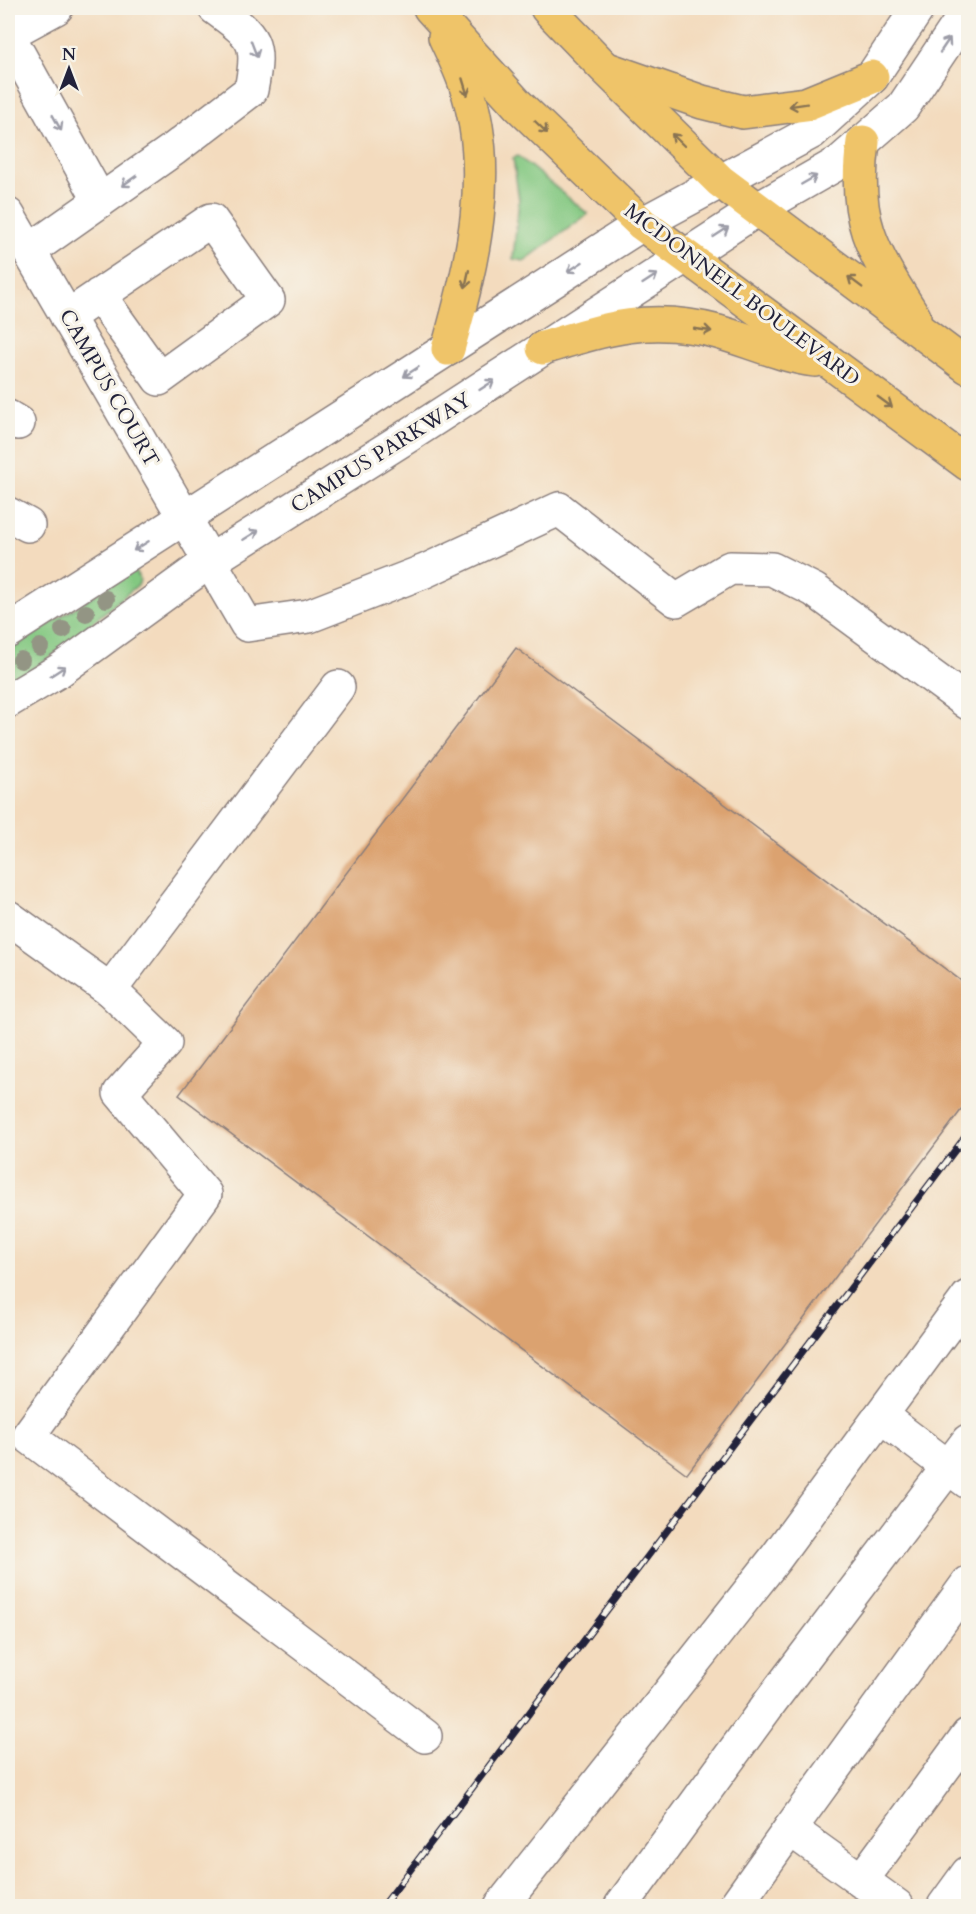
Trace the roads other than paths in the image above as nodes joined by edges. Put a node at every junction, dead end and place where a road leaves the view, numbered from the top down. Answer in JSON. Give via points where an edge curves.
{"nodes":[{"id":1,"x":56,"y":8,"type":"edge"},
{"id":2,"x":215,"y":8,"type":"edge"},
{"id":3,"x":548,"y":8,"type":"edge"},
{"id":4,"x":918,"y":8,"type":"edge"},
{"id":5,"x":966,"y":8,"type":"edge"},
{"id":6,"x":432,"y":10,"type":"edge"},
{"id":7,"x":8,"y":34,"type":"edge"},
{"id":8,"x":605,"y":68,"type":"junction"},
{"id":9,"x":872,"y":77,"type":"junction"},
{"id":10,"x":863,"y":142,"type":"junction"},
{"id":11,"x":720,"y":181,"type":"junction"},
{"id":12,"x":100,"y":201,"type":"junction"},
{"id":13,"x":758,"y":209,"type":"junction"},
{"id":14,"x":8,"y":215,"type":"edge"},
{"id":15,"x":642,"y":224,"type":"junction"},
{"id":16,"x":29,"y":251,"type":"junction"},
{"id":17,"x":685,"y":256,"type":"junction"},
{"id":18,"x":99,"y":295,"type":"junction"},
{"id":19,"x":67,"y":317,"type":"junction"},
{"id":20,"x":924,"y":334,"type":"junction"},
{"id":21,"x":543,"y":348,"type":"junction"},
{"id":22,"x":448,"y":349,"type":"junction"},
{"id":23,"x":831,"y":363,"type":"junction"},
{"id":24,"x":969,"y":368,"type":"edge"},
{"id":25,"x":969,"y":464,"type":"edge"},
{"id":26,"x":185,"y":519,"type":"junction"},
{"id":27,"x":210,"y":561,"type":"junction"},
{"id":28,"x":8,"y":631,"type":"edge"},
{"id":29,"x":338,"y":687,"type":"dead end"},
{"id":30,"x":8,"y":701,"type":"edge"},
{"id":31,"x":969,"y":703,"type":"edge"},
{"id":32,"x":8,"y":917,"type":"edge"},
{"id":33,"x":110,"y":990,"type":"junction"},
{"id":34,"x":969,"y":1297,"type":"edge"},
{"id":35,"x":881,"y":1416,"type":"junction"},
{"id":36,"x":969,"y":1441,"type":"edge"},
{"id":37,"x":959,"y":1475,"type":"edge"},
{"id":38,"x":969,"y":1583,"type":"edge"},
{"id":39,"x":969,"y":1735,"type":"edge"},
{"id":40,"x":425,"y":1736,"type":"dead end"},
{"id":41,"x":790,"y":1829,"type":"junction"},
{"id":42,"x":969,"y":1873,"type":"edge"},
{"id":43,"x":861,"y":1881,"type":"junction"},
{"id":44,"x":501,"y":1906,"type":"edge"},
{"id":45,"x":621,"y":1906,"type":"edge"},
{"id":46,"x":735,"y":1906,"type":"edge"},
{"id":47,"x":897,"y":1906,"type":"edge"},
{"id":48,"x":944,"y":1906,"type":"edge"}],
"edges":[{"from":1,"to":7,"type":"street"},
{"from":2,"to":12,"type":"street","one_way":true,"via":[[247,33],[257,58],[251,90]]},
{"from":3,"to":8,"type":"main road"},
{"from":4,"to":9,"type":"street"},
{"from":10,"to":5,"type":"street","name":"CAMPUS PARKWAY","one_way":true,"via":[[903,107]]},
{"from":6,"to":15,"type":"main road","name":"MCDONNELL BOULEVARD","one_way":true,"via":[[518,105]]},
{"from":6,"to":22,"type":"main road","one_way":true,"via":[[466,84],[479,157],[473,251]]},
{"from":7,"to":12,"type":"street","one_way":true},
{"from":9,"to":8,"type":"main road","one_way":true,"via":[[806,104],[743,112]]},
{"from":11,"to":8,"type":"main road","one_way":true},
{"from":9,"to":11,"type":"street","via":[[812,132]]},
{"from":13,"to":10,"type":"street","name":"CAMPUS PARKWAY","one_way":true,"via":[[840,162]]},
{"from":10,"to":20,"type":"main road","via":[[859,170],[863,218],[878,260]]},
{"from":11,"to":13,"type":"main road"},
{"from":11,"to":15,"type":"street"},
{"from":12,"to":16,"type":"street"},
{"from":17,"to":13,"type":"street","name":"CAMPUS PARKWAY","one_way":true},
{"from":20,"to":13,"type":"main road","one_way":true},
{"from":14,"to":16,"type":"street","name":"CAMPUS COURT"},
{"from":15,"to":17,"type":"main road","name":"MCDONNELL BOULEVARD"},
{"from":15,"to":22,"type":"street","one_way":true},
{"from":16,"to":19,"type":"street","name":"CAMPUS COURT"},
{"from":21,"to":17,"type":"street","name":"CAMPUS PARKWAY","one_way":true},
{"from":17,"to":23,"type":"main road","name":"MCDONNELL BOULEVARD"},
{"from":18,"to":18,"type":"street","via":[[211,220],[268,300],[159,379]]},
{"from":18,"to":19,"type":"street"},
{"from":19,"to":26,"type":"street","name":"CAMPUS COURT"},
{"from":20,"to":24,"type":"main road"},
{"from":21,"to":23,"type":"main road","one_way":true,"via":[[609,327],[655,323],[714,331],[798,358]]},
{"from":27,"to":21,"type":"street","name":"CAMPUS PARKWAY","one_way":true},
{"from":22,"to":26,"type":"street","one_way":true},
{"from":23,"to":25,"type":"main road","name":"MCDONNELL BOULEVARD","one_way":true},
{"from":26,"to":27,"type":"street","name":"CAMPUS COURT"},
{"from":26,"to":28,"type":"street","one_way":true},
{"from":30,"to":27,"type":"street","name":"CAMPUS PARKWAY","one_way":true,"via":[[60,669]]},
{"from":27,"to":31,"type":"street","name":"CAMPUS COURT","via":[[247,625],[309,616],[425,571],[560,509],[676,600],[730,568],[771,569],[814,590]]},
{"from":29,"to":33,"type":"street"},
{"from":32,"to":33,"type":"street"},
{"from":33,"to":40,"type":"street","via":[[165,1043],[120,1094],[205,1194],[28,1436]]},
{"from":34,"to":35,"type":"street"},
{"from":35,"to":37,"type":"street"},
{"from":35,"to":44,"type":"street","via":[[775,1559]]},
{"from":36,"to":37,"type":"street"},
{"from":37,"to":45,"type":"street","via":[[771,1701]]},
{"from":38,"to":41,"type":"street"},
{"from":39,"to":43,"type":"street"},
{"from":41,"to":43,"type":"street"},
{"from":41,"to":46,"type":"street"},
{"from":42,"to":48,"type":"street"},
{"from":43,"to":47,"type":"street"}]}
